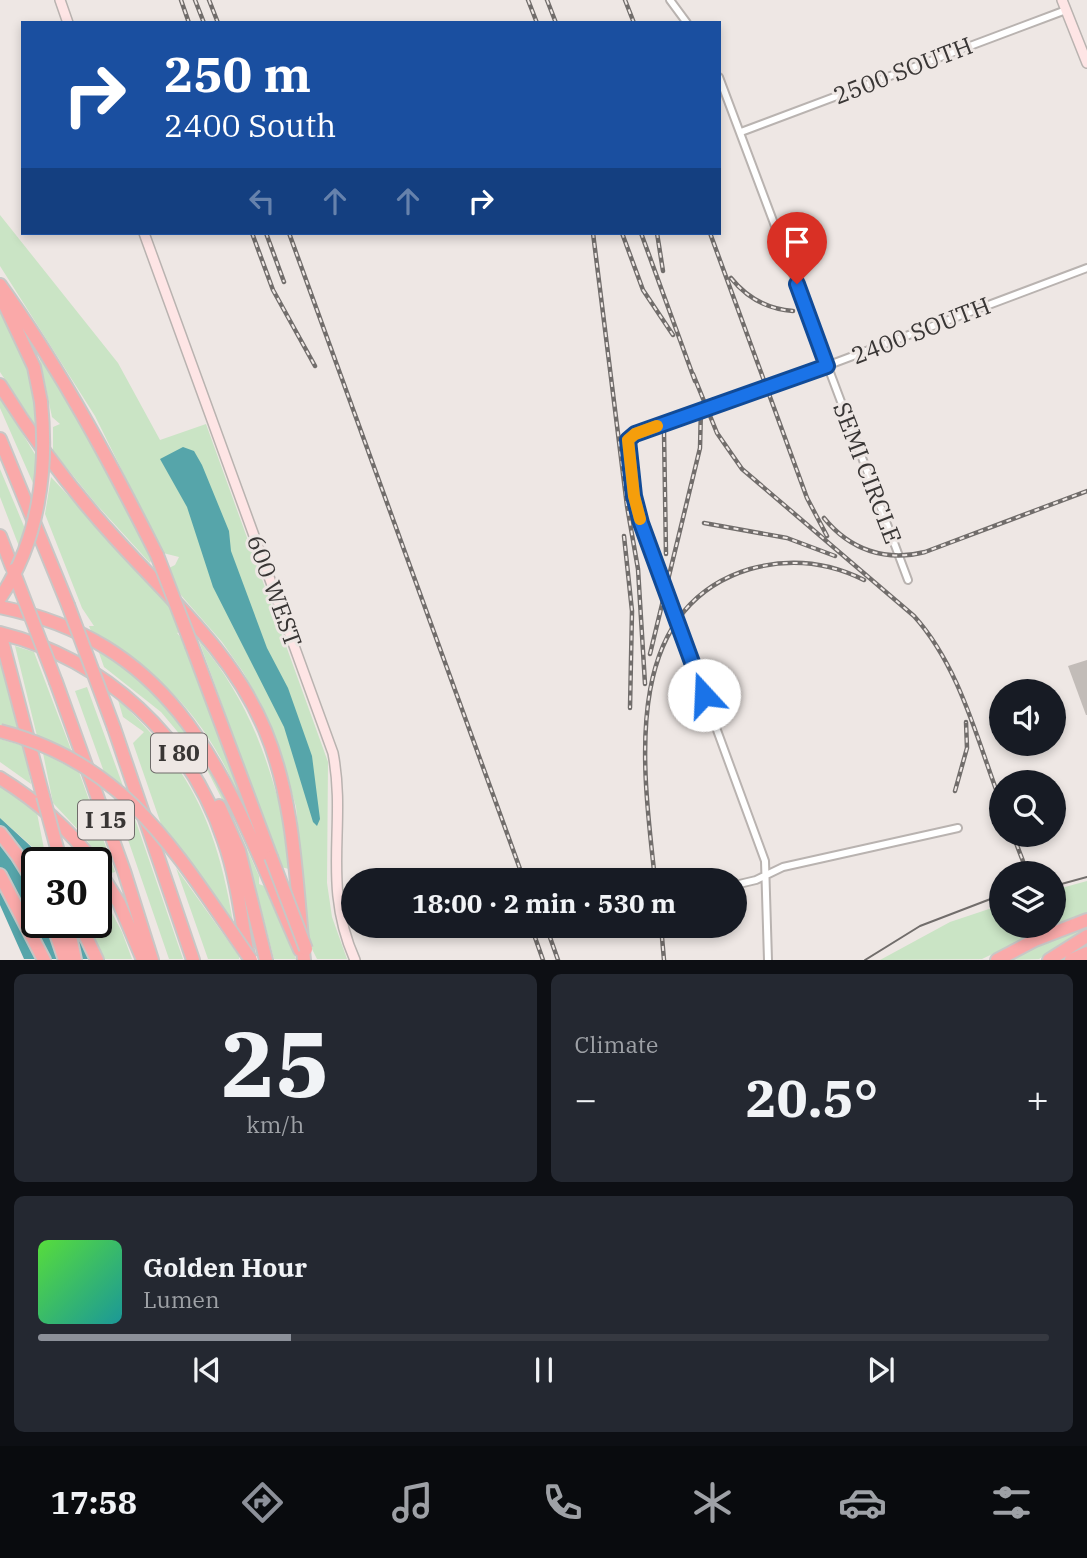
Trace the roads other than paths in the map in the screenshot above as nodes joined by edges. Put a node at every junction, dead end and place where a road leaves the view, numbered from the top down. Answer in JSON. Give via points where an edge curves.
{"nodes":[{"id":1,"x":60,"y":0,"type":"edge"},
{"id":2,"x":670,"y":0,"type":"edge"},
{"id":3,"x":1062,"y":0,"type":"edge"},
{"id":4,"x":1066,"y":10,"type":"junction"},
{"id":5,"x":67,"y":21,"type":"edge"},
{"id":6,"x":686,"y":21,"type":"edge"},
{"id":7,"x":1087,"y":63,"type":"edge"},
{"id":8,"x":721,"y":82,"type":"edge"},
{"id":9,"x":741,"y":132,"type":"junction"},
{"id":10,"x":145,"y":235,"type":"edge"},
{"id":11,"x":1087,"y":268,"type":"edge"},
{"id":12,"x":0,"y":285,"type":"edge"},
{"id":13,"x":0,"y":296,"type":"edge"},
{"id":14,"x":827,"y":366,"type":"junction"},
{"id":15,"x":0,"y":385,"type":"edge"},
{"id":16,"x":0,"y":439,"type":"edge"},
{"id":17,"x":0,"y":536,"type":"edge"},
{"id":18,"x":908,"y":580,"type":"dead end"},
{"id":19,"x":0,"y":598,"type":"edge"},
{"id":20,"x":0,"y":607,"type":"edge"},
{"id":21,"x":0,"y":633,"type":"edge"},
{"id":22,"x":0,"y":731,"type":"edge"},
{"id":23,"x":184,"y":759,"type":"junction"},
{"id":24,"x":0,"y":778,"type":"edge"},
{"id":25,"x":43,"y":796,"type":"junction"},
{"id":26,"x":958,"y":828,"type":"dead end"},
{"id":27,"x":0,"y":833,"type":"edge"},
{"id":28,"x":52,"y":847,"type":"edge"},
{"id":29,"x":57,"y":847,"type":"edge"},
{"id":30,"x":79,"y":847,"type":"edge"},
{"id":31,"x":266,"y":859,"type":"junction"},
{"id":32,"x":21,"y":860,"type":"edge"},
{"id":33,"x":767,"y":874,"type":"junction"},
{"id":34,"x":0,"y":875,"type":"edge"},
{"id":35,"x":747,"y":882,"type":"edge"},
{"id":36,"x":112,"y":892,"type":"edge"},
{"id":37,"x":1087,"y":920,"type":"edge"},
{"id":38,"x":1087,"y":936,"type":"edge"},
{"id":39,"x":57,"y":938,"type":"edge"},
{"id":40,"x":70,"y":938,"type":"edge"},
{"id":41,"x":87,"y":938,"type":"edge"},
{"id":42,"x":1087,"y":953,"type":"edge"},
{"id":43,"x":44,"y":960,"type":"edge"},
{"id":44,"x":65,"y":960,"type":"edge"},
{"id":45,"x":75,"y":960,"type":"edge"},
{"id":46,"x":97,"y":960,"type":"edge"},
{"id":47,"x":143,"y":960,"type":"edge"},
{"id":48,"x":152,"y":960,"type":"edge"},
{"id":49,"x":193,"y":960,"type":"edge"},
{"id":50,"x":250,"y":960,"type":"edge"},
{"id":51,"x":266,"y":960,"type":"edge"},
{"id":52,"x":306,"y":960,"type":"edge"},
{"id":53,"x":355,"y":960,"type":"edge"},
{"id":54,"x":768,"y":960,"type":"edge"},
{"id":55,"x":997,"y":960,"type":"edge"},
{"id":56,"x":1049,"y":960,"type":"edge"},
{"id":57,"x":1071,"y":960,"type":"edge"}],
"edges":[{"from":1,"to":5,"type":"street"},
{"from":2,"to":6,"type":"street"},
{"from":3,"to":4,"type":"street"},
{"from":4,"to":7,"type":"street"},
{"from":4,"to":9,"type":"street","name":"2500 SOUTH"},
{"from":8,"to":9,"type":"street","name":"SEMI CIRCLE"},
{"from":9,"to":14,"type":"street","name":"SEMI CIRCLE"},
{"from":10,"to":53,"type":"street","name":"600 WEST","via":[[333,752],[338,909]]},
{"from":11,"to":14,"type":"street","name":"2400 SOUTH"},
{"from":12,"to":31,"type":"highway","bridge":true,"via":[[39,339],[157,555]]},
{"from":13,"to":19,"type":"highway","bridge":true,"via":[[34,367],[45,440],[42,484],[28,539]]},
{"from":14,"to":18,"type":"street","name":"SEMI CIRCLE"},
{"from":14,"to":33,"type":"street","name":"2400 SOUTH","via":[[628,440],[641,523]]},
{"from":15,"to":52,"type":"highway","via":[[76,492],[205,632],[248,695],[284,790]]},
{"from":16,"to":49,"type":"highway","number":"I 15","bridge":true,"via":[[114,728]]},
{"from":17,"to":48,"type":"highway","number":"I 15","bridge":true,"via":[[124,871]]},
{"from":20,"to":31,"type":"highway","via":[[71,630],[113,653],[154,685],[188,722],[209,754]]},
{"from":21,"to":23,"type":"highway","number":"I 80","via":[[46,648],[110,684],[147,716]]},
{"from":21,"to":25,"type":"highway","bridge":true},
{"from":22,"to":50,"type":"highway","bridge":true,"via":[[68,756],[132,802],[168,841]]},
{"from":23,"to":50,"type":"highway","number":"I 80","via":[[225,844]]},
{"from":23,"to":51,"type":"highway","via":[[206,782],[231,830]]},
{"from":24,"to":30,"type":"highway"},
{"from":25,"to":28,"type":"highway","bridge":true},
{"from":25,"to":29,"type":"highway","bridge":true},
{"from":26,"to":33,"type":"street"},
{"from":27,"to":32,"type":"highway"},
{"from":31,"to":52,"type":"highway"},
{"from":33,"to":35,"type":"street"},
{"from":33,"to":54,"type":"street"},
{"from":34,"to":43,"type":"highway"},
{"from":36,"to":47,"type":"highway"},
{"from":37,"to":55,"type":"highway"},
{"from":38,"to":56,"type":"highway"},
{"from":39,"to":44,"type":"highway"},
{"from":40,"to":45,"type":"highway"},
{"from":41,"to":46,"type":"highway"},
{"from":42,"to":57,"type":"highway"}]}
